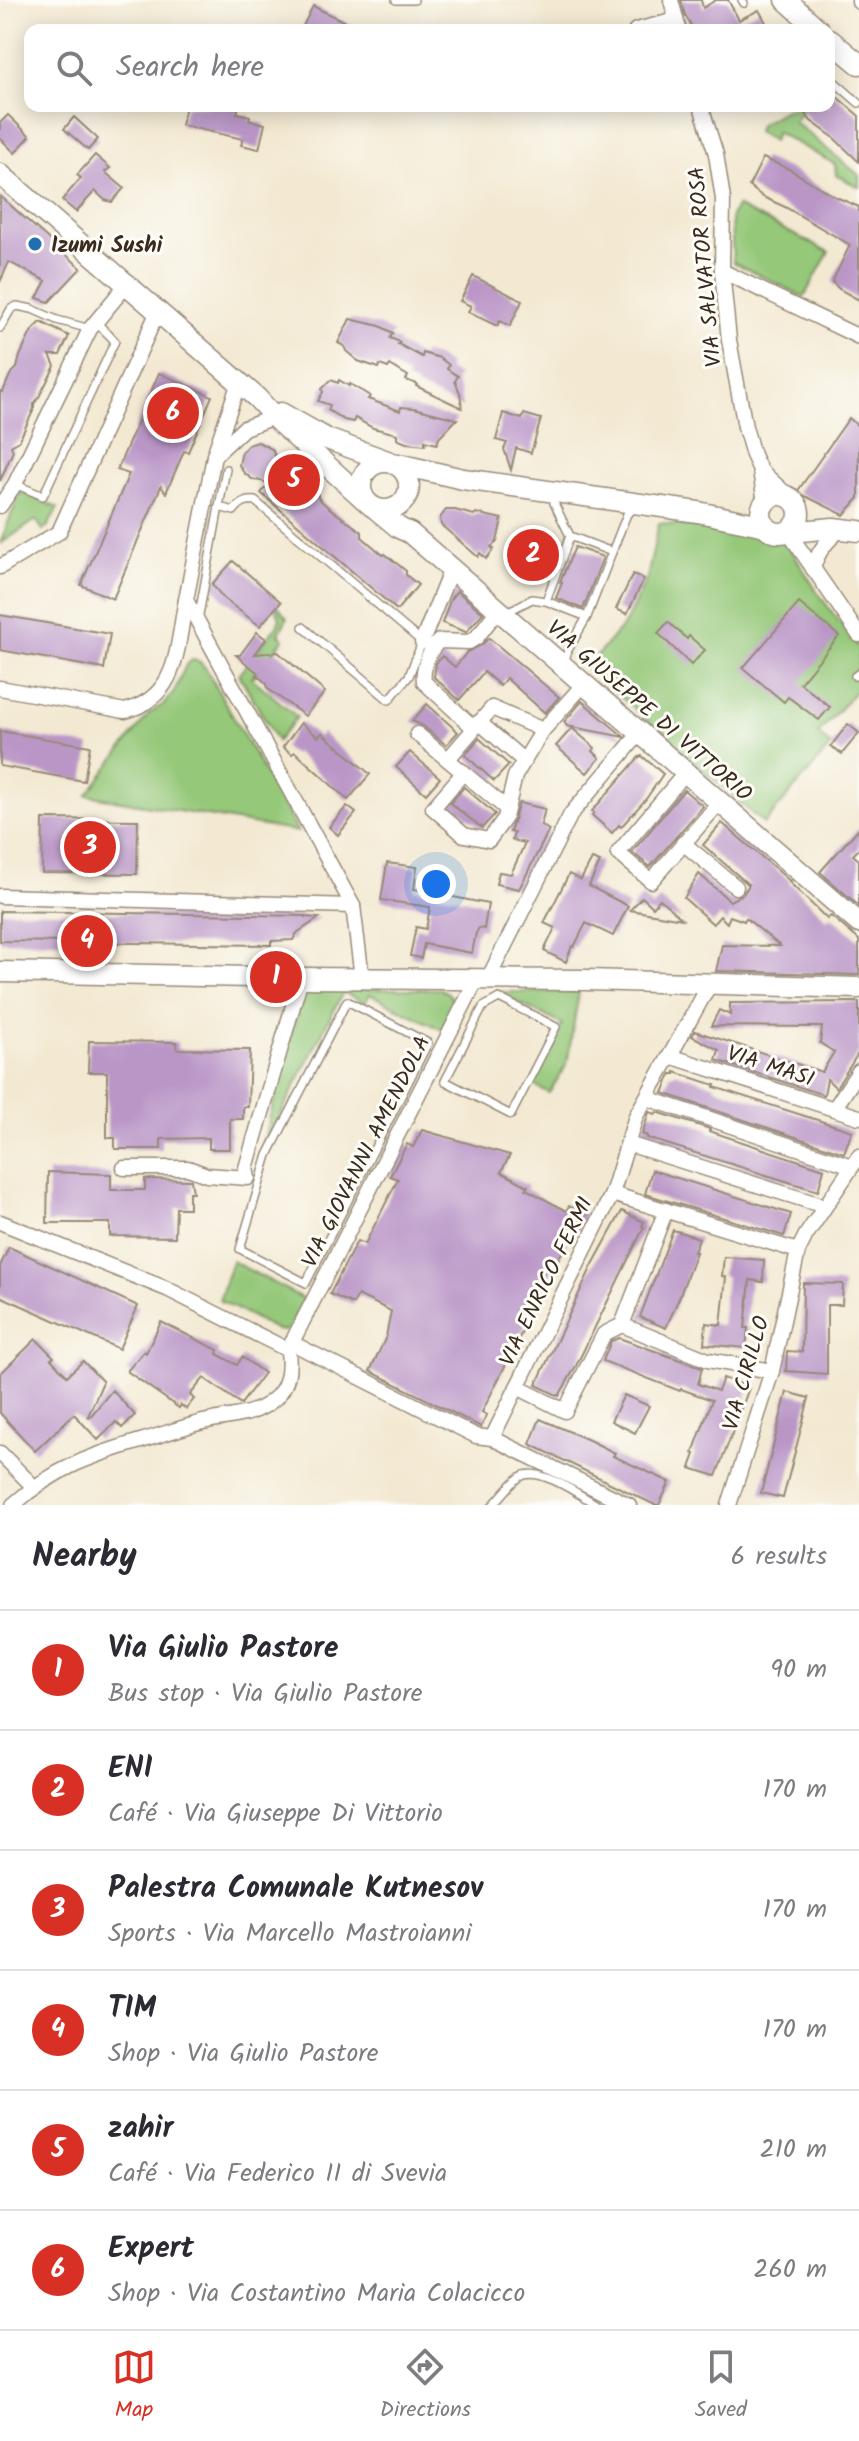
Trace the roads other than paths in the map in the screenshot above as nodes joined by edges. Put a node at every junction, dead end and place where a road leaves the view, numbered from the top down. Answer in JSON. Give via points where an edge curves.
{"nodes":[{"id":1,"x":396,"y":0,"type":"edge"},
{"id":2,"x":414,"y":0,"type":"edge"},
{"id":3,"x":671,"y":0,"type":"edge"},
{"id":4,"x":786,"y":0,"type":"edge"},
{"id":5,"x":678,"y":24,"type":"edge"},
{"id":6,"x":812,"y":24,"type":"edge"},
{"id":7,"x":835,"y":52,"type":"edge"},
{"id":8,"x":859,"y":64,"type":"edge"},
{"id":9,"x":835,"y":82,"type":"edge"},
{"id":10,"x":859,"y":103,"type":"edge"},
{"id":11,"x":703,"y":112,"type":"edge"},
{"id":12,"x":0,"y":174,"type":"edge"},
{"id":13,"x":722,"y":271,"type":"junction"},
{"id":14,"x":127,"y":284,"type":"junction"},
{"id":15,"x":158,"y":311,"type":"junction"},
{"id":16,"x":93,"y":326,"type":"junction"},
{"id":17,"x":0,"y":328,"type":"edge"},
{"id":18,"x":859,"y":337,"type":"edge"},
{"id":19,"x":239,"y":382,"type":"junction"},
{"id":20,"x":257,"y":398,"type":"junction"},
{"id":21,"x":274,"y":417,"type":"junction"},
{"id":22,"x":214,"y":456,"type":"junction"},
{"id":23,"x":394,"y":463,"type":"junction"},
{"id":24,"x":226,"y":469,"type":"dead end"},
{"id":25,"x":760,"y":470,"type":"junction"},
{"id":26,"x":463,"y":479,"type":"junction"},
{"id":27,"x":15,"y":484,"type":"junction"},
{"id":28,"x":554,"y":492,"type":"junction"},
{"id":29,"x":406,"y":496,"type":"junction"},
{"id":30,"x":790,"y":498,"type":"junction"},
{"id":31,"x":642,"y":504,"type":"junction"},
{"id":32,"x":370,"y":505,"type":"junction"},
{"id":33,"x":0,"y":506,"type":"edge"},
{"id":34,"x":219,"y":507,"type":"junction"},
{"id":35,"x":765,"y":512,"type":"junction"},
{"id":36,"x":844,"y":529,"type":"edge"},
{"id":37,"x":791,"y":530,"type":"junction"},
{"id":38,"x":410,"y":533,"type":"junction"},
{"id":39,"x":570,"y":536,"type":"junction"},
{"id":40,"x":612,"y":552,"type":"junction"},
{"id":41,"x":0,"y":567,"type":"edge"},
{"id":42,"x":451,"y":569,"type":"junction"},
{"id":43,"x":813,"y":569,"type":"junction"},
{"id":44,"x":186,"y":600,"type":"junction"},
{"id":45,"x":546,"y":601,"type":"junction"},
{"id":46,"x":501,"y":612,"type":"junction"},
{"id":47,"x":587,"y":617,"type":"junction"},
{"id":48,"x":198,"y":622,"type":"junction"},
{"id":49,"x":303,"y":627,"type":"dead end"},
{"id":50,"x":859,"y":635,"type":"edge"},
{"id":51,"x":422,"y":642,"type":"junction"},
{"id":52,"x":563,"y":666,"type":"junction"},
{"id":53,"x":584,"y":684,"type":"junction"},
{"id":54,"x":0,"y":688,"type":"edge"},
{"id":55,"x":476,"y":725,"type":"junction"},
{"id":56,"x":543,"y":730,"type":"junction"},
{"id":57,"x":640,"y":733,"type":"junction"},
{"id":58,"x":417,"y":734,"type":"dead end"},
{"id":59,"x":448,"y":759,"type":"junction"},
{"id":60,"x":524,"y":761,"type":"junction"},
{"id":61,"x":464,"y":772,"type":"junction"},
{"id":62,"x":686,"y":772,"type":"junction"},
{"id":63,"x":720,"y":802,"type":"junction"},
{"id":64,"x":507,"y":809,"type":"junction"},
{"id":65,"x":683,"y":843,"type":"junction"},
{"id":66,"x":736,"y":887,"type":"dead end"},
{"id":67,"x":0,"y":896,"type":"edge"},
{"id":68,"x":353,"y":906,"type":"junction"},
{"id":69,"x":859,"y":923,"type":"edge"},
{"id":70,"x":0,"y":972,"type":"edge"},
{"id":71,"x":301,"y":978,"type":"junction"},
{"id":72,"x":362,"y":978,"type":"junction"},
{"id":73,"x":482,"y":979,"type":"junction"},
{"id":74,"x":710,"y":984,"type":"junction"},
{"id":75,"x":859,"y":988,"type":"edge"},
{"id":76,"x":459,"y":1014,"type":"junction"},
{"id":77,"x":475,"y":1022,"type":"junction"},
{"id":78,"x":444,"y":1043,"type":"junction"},
{"id":79,"x":460,"y":1052,"type":"junction"},
{"id":80,"x":670,"y":1056,"type":"junction"},
{"id":81,"x":859,"y":1071,"type":"edge"},
{"id":82,"x":647,"y":1098,"type":"junction"},
{"id":83,"x":404,"y":1106,"type":"junction"},
{"id":84,"x":834,"y":1109,"type":"junction"},
{"id":85,"x":859,"y":1117,"type":"edge"},
{"id":86,"x":628,"y":1144,"type":"junction"},
{"id":87,"x":855,"y":1161,"type":"edge"},
{"id":88,"x":124,"y":1168,"type":"dead end"},
{"id":89,"x":612,"y":1194,"type":"junction"},
{"id":90,"x":824,"y":1206,"type":"junction"},
{"id":91,"x":666,"y":1210,"type":"junction"},
{"id":92,"x":0,"y":1222,"type":"edge"},
{"id":93,"x":343,"y":1226,"type":"junction"},
{"id":94,"x":798,"y":1251,"type":"junction"},
{"id":95,"x":622,"y":1325,"type":"junction"},
{"id":96,"x":290,"y":1346,"type":"junction"},
{"id":97,"x":772,"y":1371,"type":"junction"},
{"id":98,"x":517,"y":1387,"type":"junction"},
{"id":99,"x":492,"y":1438,"type":"junction"},
{"id":100,"x":0,"y":1453,"type":"edge"},
{"id":101,"x":34,"y":1487,"type":"junction"},
{"id":102,"x":13,"y":1505,"type":"edge"},
{"id":103,"x":493,"y":1505,"type":"edge"},
{"id":104,"x":597,"y":1505,"type":"edge"},
{"id":105,"x":629,"y":1505,"type":"edge"},
{"id":106,"x":729,"y":1505,"type":"edge"}],
"edges":[{"from":1,"to":2,"type":"lane"},
{"from":3,"to":5,"type":"street"},
{"from":4,"to":6,"type":"main road"},
{"from":7,"to":8,"type":"main road"},
{"from":9,"to":10,"type":"lane"},
{"from":11,"to":13,"type":"street","name":"VIA SALVATOR ROSA","via":[[723,199]]},
{"from":12,"to":14,"type":"main road"},
{"from":13,"to":18,"type":"street"},
{"from":13,"to":25,"type":"street","name":"VIA SALVATOR ROSA","via":[[737,386]]},
{"from":14,"to":15,"type":"main road"},
{"from":14,"to":16,"type":"street"},
{"from":15,"to":19,"type":"main road"},
{"from":15,"to":41,"type":"street","via":[[59,532]]},
{"from":16,"to":17,"type":"lane","via":[[17,306]]},
{"from":16,"to":27,"type":"street"},
{"from":16,"to":27,"type":"lane","via":[[115,341],[43,496]]},
{"from":19,"to":20,"type":"main road"},
{"from":19,"to":22,"type":"street"},
{"from":20,"to":21,"type":"main road","name":"VIA GIUSEPPE DI VITTORIO"},
{"from":20,"to":23,"type":"main road","via":[[327,439]]},
{"from":21,"to":22,"type":"street","via":[[244,428]]},
{"from":21,"to":32,"type":"main road","name":"VIA GIUSEPPE DI VITTORIO"},
{"from":22,"to":44,"type":"street"},
{"from":23,"to":26,"type":"main road"},
{"from":23,"to":29,"type":"main road","via":[[408,476]]},
{"from":23,"to":32,"type":"main road","via":[[380,462],[365,474],[361,491]]},
{"from":24,"to":34,"type":"lane"},
{"from":25,"to":30,"type":"street"},
{"from":25,"to":35,"type":"street","name":"VIA SALVATOR ROSA"},
{"from":26,"to":28,"type":"main road"},
{"from":26,"to":29,"type":"main road","via":[[431,484]]},
{"from":27,"to":33,"type":"street"},
{"from":28,"to":31,"type":"main road"},
{"from":28,"to":39,"type":"lane"},
{"from":29,"to":32,"type":"main road","via":[[393,509]]},
{"from":29,"to":38,"type":"main road"},
{"from":30,"to":35,"type":"main road","via":[[775,496]]},
{"from":30,"to":36,"type":"main road"},
{"from":30,"to":37,"type":"main road","via":[[799,512]]},
{"from":31,"to":35,"type":"main road","via":[[726,517]]},
{"from":31,"to":40,"type":"lane","via":[[627,514]]},
{"from":32,"to":38,"type":"main road","name":"VIA GIUSEPPE DI VITTORIO"},
{"from":34,"to":48,"type":"lane"},
{"from":34,"to":51,"type":"lane","via":[[234,511],[247,500],[255,501]]},
{"from":35,"to":37,"type":"main road","via":[[771,531]]},
{"from":36,"to":37,"type":"main road"},
{"from":36,"to":43,"type":"street","via":[[826,542]]},
{"from":37,"to":43,"type":"street"},
{"from":38,"to":42,"type":"main road","name":"VIA GIUSEPPE DI VITTORIO"},
{"from":39,"to":40,"type":"lane"},
{"from":39,"to":45,"type":"lane"},
{"from":40,"to":47,"type":"lane"},
{"from":42,"to":46,"type":"main road","name":"VIA GIUSEPPE DI VITTORIO"},
{"from":42,"to":51,"type":"street"},
{"from":43,"to":50,"type":"street"},
{"from":44,"to":48,"type":"street"},
{"from":44,"to":54,"type":"street","via":[[168,682],[144,704],[125,711]]},
{"from":45,"to":46,"type":"lane","via":[[532,599]]},
{"from":45,"to":47,"type":"lane"},
{"from":46,"to":52,"type":"main road","name":"VIA GIUSEPPE DI VITTORIO"},
{"from":46,"to":55,"type":"street","via":[[469,642],[435,644],[422,672],[424,682]]},
{"from":47,"to":52,"type":"lane"},
{"from":48,"to":68,"type":"street"},
{"from":49,"to":51,"type":"lane","via":[[389,700],[409,676]]},
{"from":52,"to":53,"type":"main road","name":"VIA GIUSEPPE DI VITTORIO"},
{"from":53,"to":56,"type":"street"},
{"from":53,"to":57,"type":"main road","name":"VIA GIUSEPPE DI VITTORIO"},
{"from":55,"to":56,"type":"street","via":[[492,708]]},
{"from":55,"to":59,"type":"street"},
{"from":55,"to":60,"type":"street"},
{"from":56,"to":60,"type":"street"},
{"from":57,"to":62,"type":"main road","name":"VIA GIUSEPPE DI VITTORIO"},
{"from":57,"to":73,"type":"street","name":"VIA GIOVANNI AMENDOLA","via":[[571,814]]},
{"from":58,"to":59,"type":"street"},
{"from":59,"to":61,"type":"street"},
{"from":60,"to":64,"type":"street"},
{"from":61,"to":64,"type":"street"},
{"from":61,"to":64,"type":"street","via":[[433,808],[464,835],[489,840]]},
{"from":62,"to":63,"type":"main road","name":"VIA GIUSEPPE DI VITTORIO"},
{"from":62,"to":65,"type":"street","via":[[618,853],[651,881]]},
{"from":63,"to":65,"type":"street"},
{"from":63,"to":69,"type":"main road","name":"VIA GIUSEPPE DI VITTORIO"},
{"from":65,"to":66,"type":"street"},
{"from":67,"to":68,"type":"street"},
{"from":68,"to":72,"type":"street"},
{"from":70,"to":71,"type":"main road"},
{"from":71,"to":72,"type":"main road"},
{"from":71,"to":88,"type":"street","via":[[246,1168],[248,1178],[188,1168]]},
{"from":72,"to":73,"type":"main road"},
{"from":73,"to":74,"type":"main road"},
{"from":73,"to":76,"type":"street","name":"VIA GIOVANNI AMENDOLA"},
{"from":74,"to":75,"type":"main road"},
{"from":74,"to":80,"type":"street","name":"VIA ENRICO FERMI"},
{"from":76,"to":77,"type":"lane"},
{"from":76,"to":78,"type":"street","name":"VIA GIOVANNI AMENDOLA"},
{"from":77,"to":79,"type":"lane"},
{"from":77,"to":79,"type":"lane","via":[[483,1007],[499,998],[556,1027],[511,1115],[445,1081]]},
{"from":78,"to":79,"type":"lane"},
{"from":78,"to":83,"type":"street","name":"VIA GIOVANNI AMENDOLA"},
{"from":80,"to":82,"type":"street","name":"VIA ENRICO FERMI"},
{"from":80,"to":84,"type":"street","name":"VIA MASI"},
{"from":81,"to":84,"type":"street"},
{"from":82,"to":86,"type":"street","name":"VIA ENRICO FERMI"},
{"from":82,"to":87,"type":"street"},
{"from":83,"to":93,"type":"street","name":"VIA GIOVANNI AMENDOLA"},
{"from":83,"to":93,"type":"lane","via":[[428,1043],[347,1001],[268,1155],[240,1249],[306,1283]]},
{"from":84,"to":85,"type":"street","name":"VIA MASI"},
{"from":86,"to":89,"type":"street","name":"VIA ENRICO FERMI"},
{"from":86,"to":90,"type":"street"},
{"from":87,"to":90,"type":"street","name":"VIA CIRILLO"},
{"from":89,"to":91,"type":"street","name":"VIA ENRICO FERMI"},
{"from":89,"to":98,"type":"street","name":"VIA ENRICO FERMI"},
{"from":90,"to":94,"type":"street","name":"VIA CIRILLO"},
{"from":91,"to":94,"type":"street","name":"VIA ENRICO FERMI"},
{"from":91,"to":95,"type":"street","name":"VIA ENRICO FERMI"},
{"from":92,"to":96,"type":"street","via":[[167,1289]]},
{"from":93,"to":96,"type":"street","name":"VIA GIOVANNI AMENDOLA"},
{"from":94,"to":97,"type":"street","name":"VIA CIRILLO"},
{"from":95,"to":97,"type":"street","via":[[708,1360]]},
{"from":95,"to":98,"type":"street","name":"VIA ENRICO FERMI","via":[[604,1334],[565,1411]]},
{"from":96,"to":99,"type":"street","via":[[476,1436]]},
{"from":96,"to":101,"type":"street","name":"VIA GIOVANNI AMENDOLA","via":[[285,1385],[260,1409],[102,1452]]},
{"from":97,"to":106,"type":"street","name":"VIA CIRILLO"},
{"from":98,"to":99,"type":"street","name":"VIA ENRICO FERMI"},
{"from":99,"to":105,"type":"street"},
{"from":100,"to":101,"type":"street"},
{"from":101,"to":102,"type":"street","name":"VIA GIOVANNI AMENDOLA"},
{"from":103,"to":104,"type":"lane","via":[[522,1475],[531,1473]]}]}
